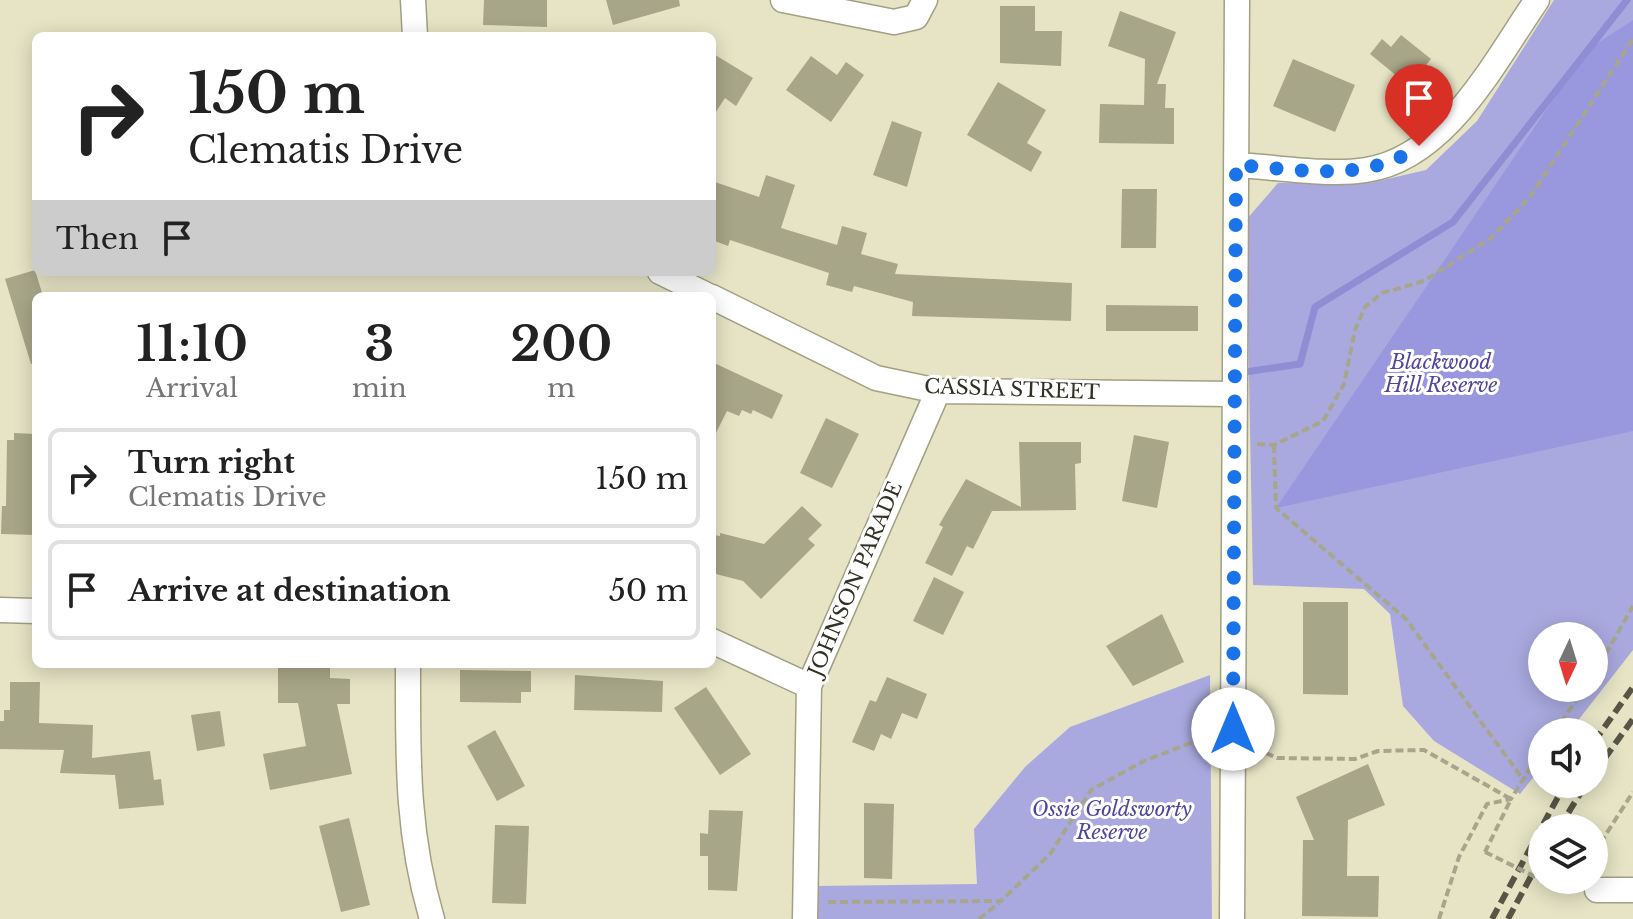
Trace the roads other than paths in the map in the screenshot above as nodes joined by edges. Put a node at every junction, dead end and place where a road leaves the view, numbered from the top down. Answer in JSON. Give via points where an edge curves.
{"nodes":[{"id":1,"x":413,"y":0,"type":"edge"},
{"id":2,"x":783,"y":0,"type":"edge"},
{"id":3,"x":925,"y":0,"type":"edge"},
{"id":4,"x":1237,"y":0,"type":"edge"},
{"id":5,"x":1537,"y":0,"type":"edge"},
{"id":6,"x":415,"y":32,"type":"edge"},
{"id":7,"x":1236,"y":165,"type":"junction"},
{"id":8,"x":668,"y":276,"type":"edge"},
{"id":9,"x":701,"y":292,"type":"edge"},
{"id":10,"x":716,"y":299,"type":"edge"},
{"id":11,"x":938,"y":391,"type":"junction"},
{"id":12,"x":1235,"y":394,"type":"junction"},
{"id":13,"x":0,"y":610,"type":"edge"},
{"id":14,"x":32,"y":611,"type":"edge"},
{"id":15,"x":716,"y":643,"type":"edge"},
{"id":16,"x":408,"y":668,"type":"edge"},
{"id":17,"x":809,"y":686,"type":"junction"},
{"id":18,"x":1608,"y":890,"type":"edge"},
{"id":19,"x":1633,"y":890,"type":"edge"},
{"id":20,"x":805,"y":911,"type":"edge"},
{"id":21,"x":432,"y":919,"type":"edge"},
{"id":22,"x":1232,"y":919,"type":"edge"}],
"edges":[{"from":1,"to":6,"type":"street"},
{"from":2,"to":3,"type":"street","via":[[894,22],[916,17]]},
{"from":4,"to":7,"type":"street"},
{"from":5,"to":7,"type":"street","via":[[1473,93],[1439,132],[1399,161],[1365,170]]},
{"from":7,"to":12,"type":"street"},
{"from":8,"to":9,"type":"street","name":"CASSIA STREET"},
{"from":10,"to":11,"type":"street","name":"CASSIA STREET","via":[[876,378]]},
{"from":11,"to":12,"type":"street","name":"CASSIA STREET"},
{"from":11,"to":17,"type":"street","name":"JOHNSON PARADE"},
{"from":12,"to":22,"type":"street"},
{"from":13,"to":14,"type":"street"},
{"from":15,"to":17,"type":"street"},
{"from":16,"to":21,"type":"street","via":[[408,781],[417,867]]},
{"from":17,"to":20,"type":"street","name":"JOHNSON PARADE"},
{"from":18,"to":19,"type":"street"}]}
